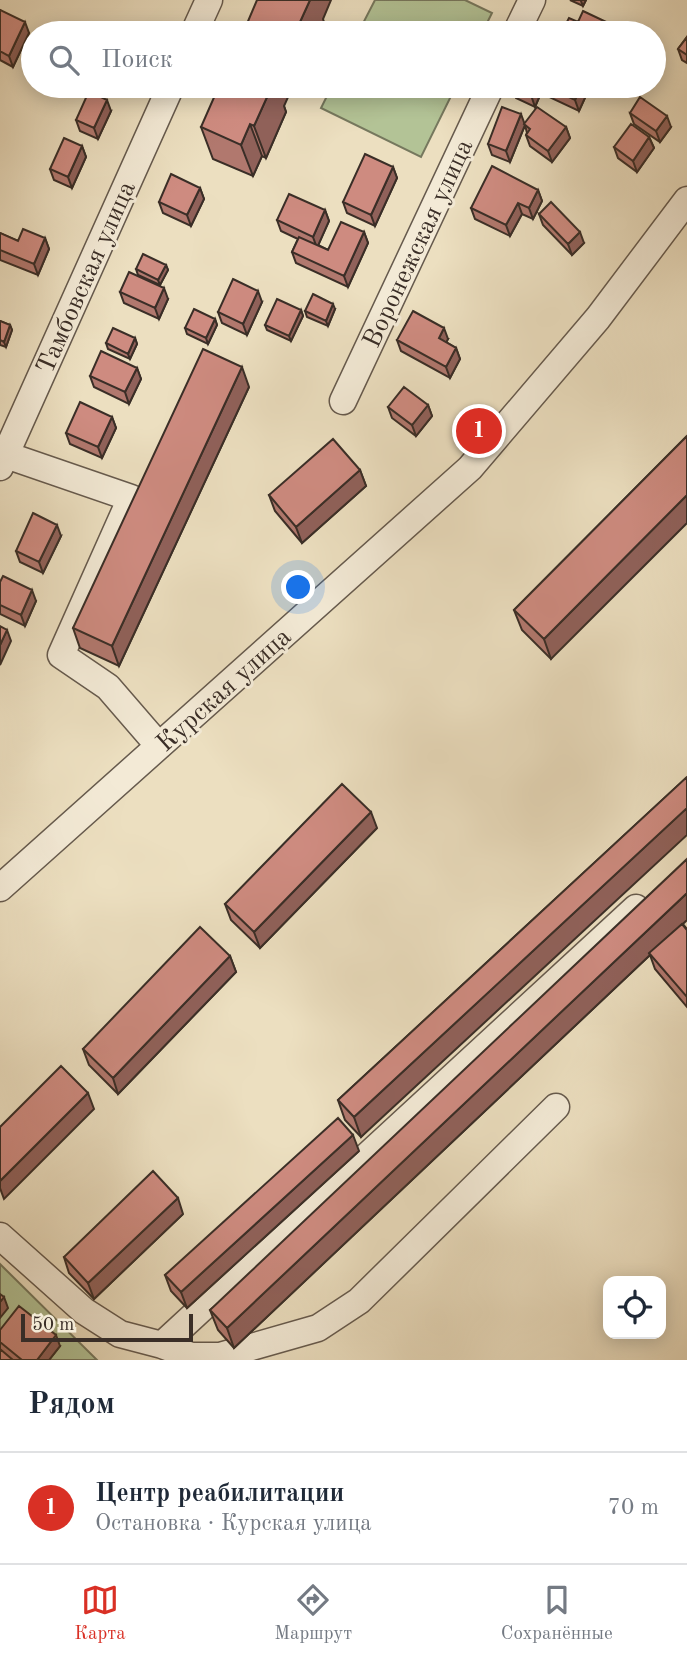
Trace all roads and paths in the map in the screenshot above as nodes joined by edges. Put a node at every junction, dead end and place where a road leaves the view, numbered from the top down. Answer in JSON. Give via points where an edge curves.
{"nodes":[{"id":1,"x":209,"y":0,"type":"edge"},
{"id":2,"x":532,"y":0,"type":"edge"},
{"id":3,"x":199,"y":21,"type":"edge"},
{"id":4,"x":522,"y":21,"type":"edge"},
{"id":5,"x":166,"y":98,"type":"edge"},
{"id":6,"x":485,"y":98,"type":"edge"},
{"id":7,"x":687,"y":200,"type":"edge"},
{"id":8,"x":343,"y":401,"type":"dead end"},
{"id":9,"x":3,"y":461,"type":"edge"},
{"id":10,"x":159,"y":746,"type":"junction"},
{"id":11,"x":0,"y":888,"type":"edge"},
{"id":12,"x":636,"y":908,"type":"edge"},
{"id":13,"x":556,"y":1107,"type":"dead end"},
{"id":14,"x":0,"y":1236,"type":"edge"},
{"id":15,"x":162,"y":1345,"type":"junction"}],
"edges":[{"from":1,"to":3,"type":"street"},
{"from":2,"to":4,"type":"street"},
{"from":5,"to":9,"type":"street","name":"Тамбовская улица"},
{"from":6,"to":8,"type":"street","name":"Воронежская улица"},
{"from":7,"to":10,"type":"street","name":"Курская улица","via":[[598,318],[470,468]]},
{"from":9,"to":10,"type":"street","via":[[131,498],[61,655],[108,687]]},
{"from":10,"to":11,"type":"street","name":"Курская улица"},
{"from":12,"to":15,"type":"street"},
{"from":13,"to":15,"type":"street","via":[[359,1301],[318,1328],[220,1356],[191,1356]]},
{"from":14,"to":15,"type":"street","via":[[84,1311],[120,1334]]}]}
